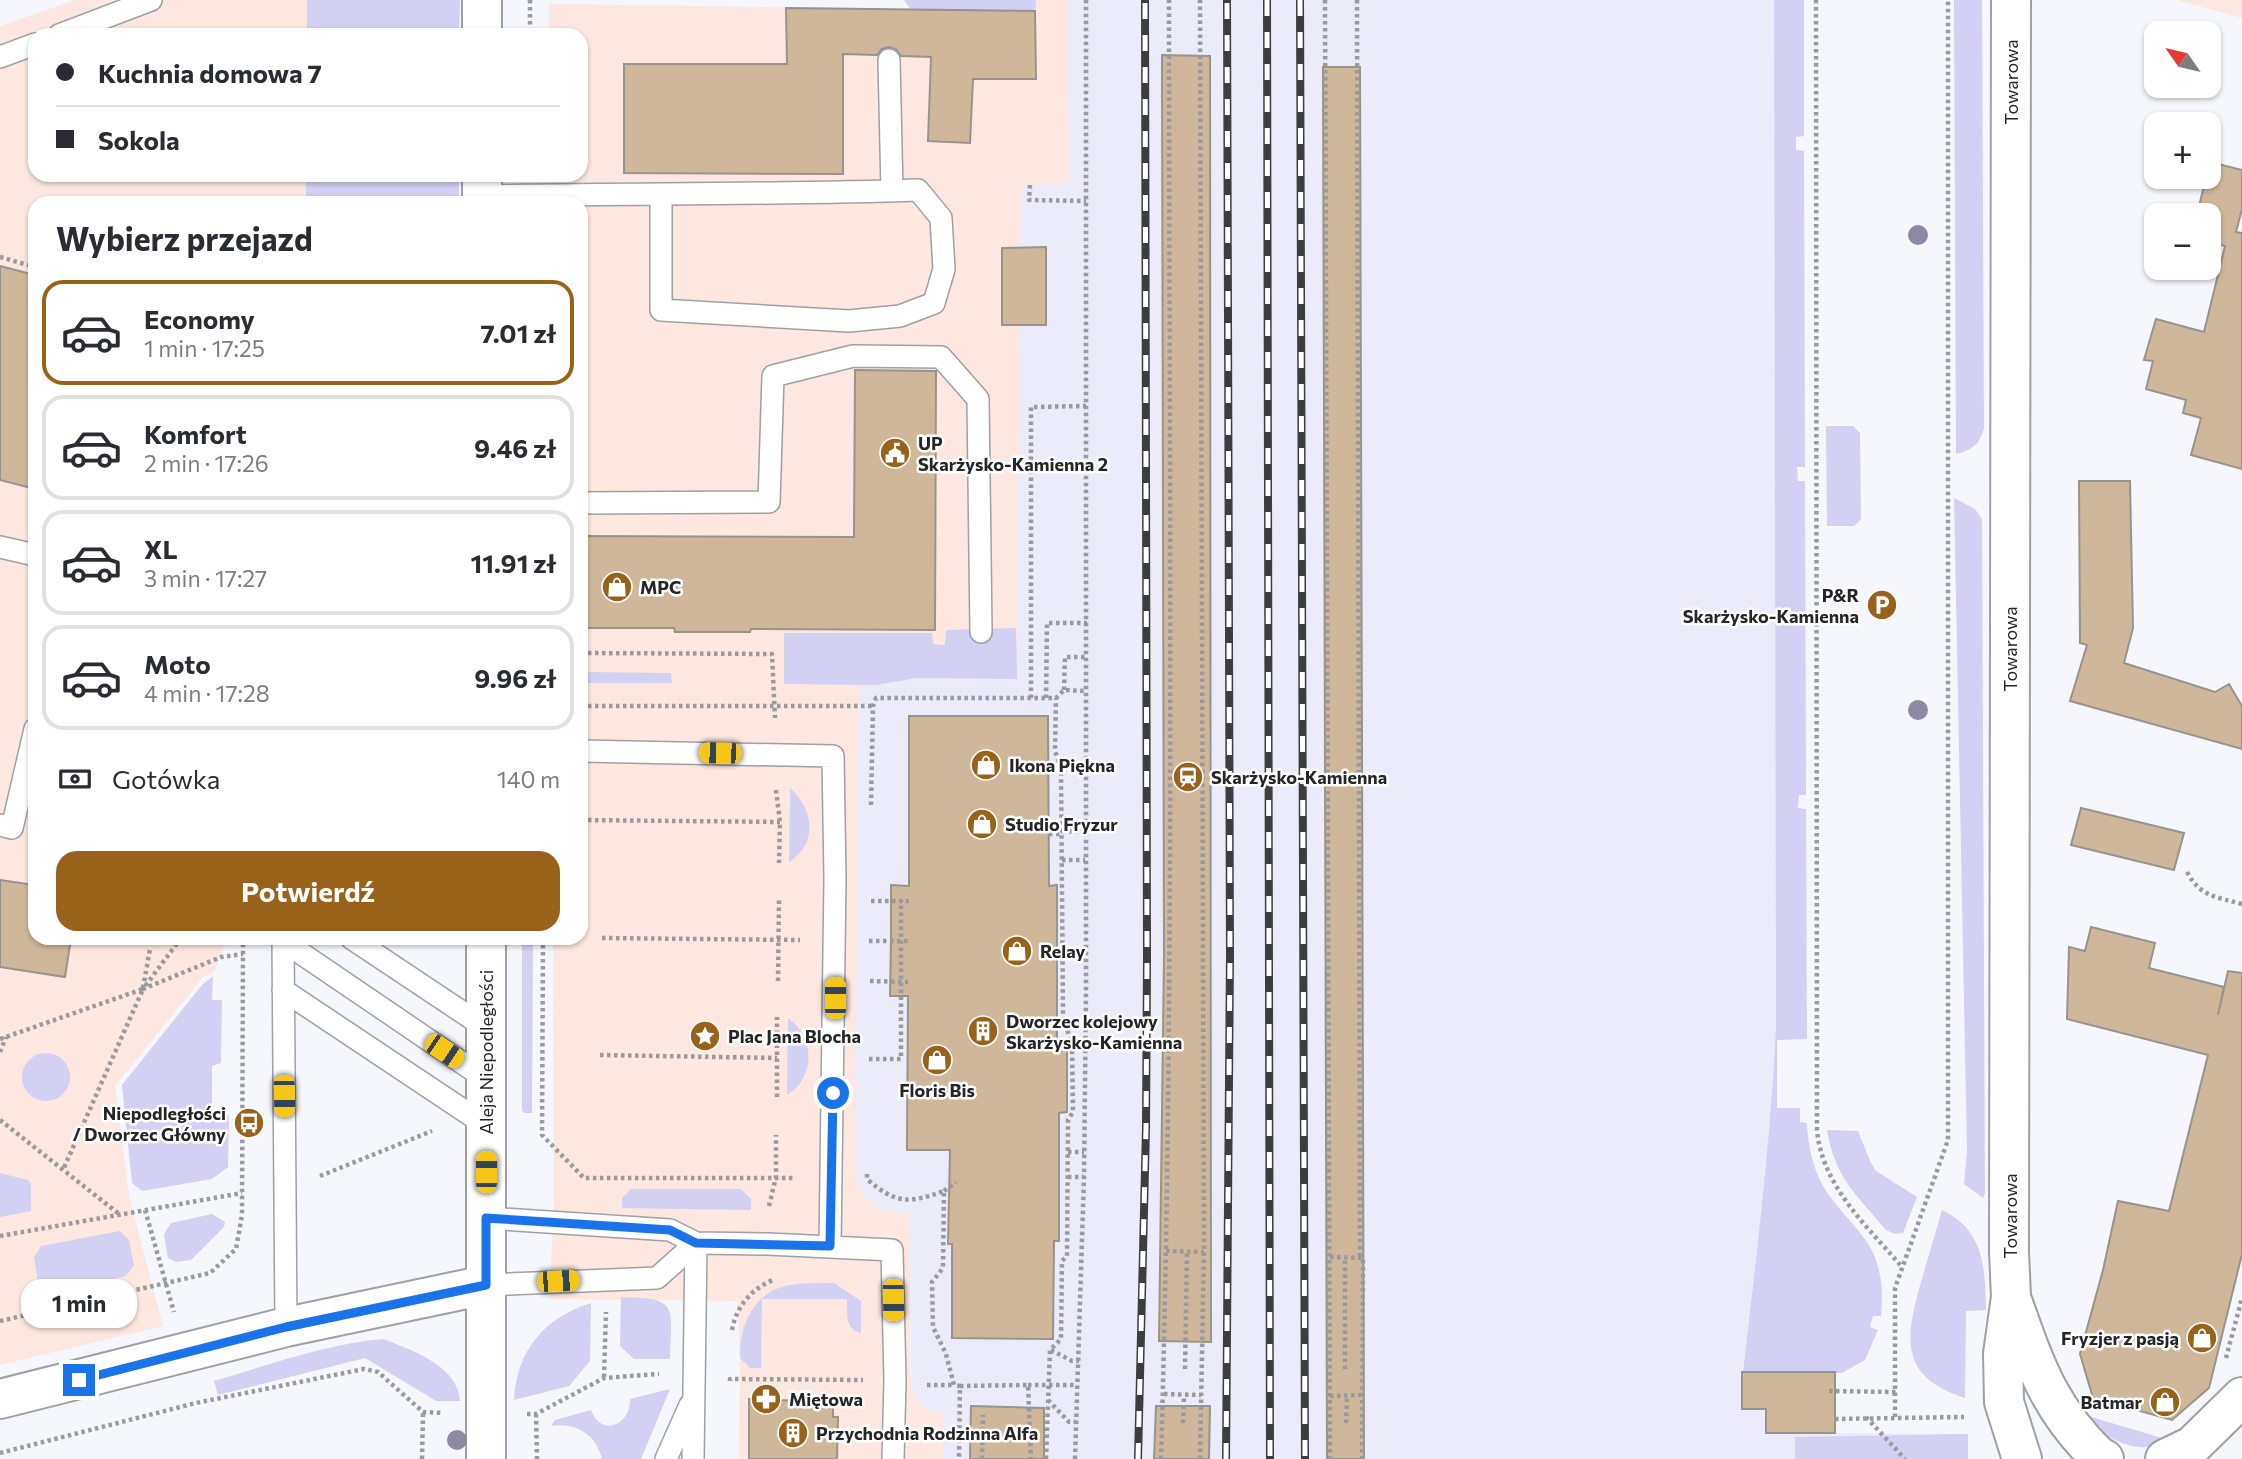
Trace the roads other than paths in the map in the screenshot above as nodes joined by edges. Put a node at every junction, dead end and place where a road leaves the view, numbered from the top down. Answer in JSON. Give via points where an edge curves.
{"nodes":[{"id":1,"x":151,"y":0,"type":"edge"},
{"id":2,"x":482,"y":0,"type":"edge"},
{"id":3,"x":2011,"y":0,"type":"edge"},
{"id":4,"x":77,"y":28,"type":"edge"},
{"id":5,"x":482,"y":28,"type":"edge"},
{"id":6,"x":28,"y":47,"type":"edge"},
{"id":7,"x":0,"y":57,"type":"edge"},
{"id":8,"x":889,"y":60,"type":"dead end"},
{"id":9,"x":482,"y":191,"type":"edge"},
{"id":10,"x":892,"y":191,"type":"junction"},
{"id":11,"x":661,"y":194,"type":"junction"},
{"id":12,"x":588,"y":503,"type":"edge"},
{"id":13,"x":0,"y":547,"type":"edge"},
{"id":14,"x":28,"y":553,"type":"edge"},
{"id":15,"x":981,"y":632,"type":"dead end"},
{"id":16,"x":588,"y":751,"type":"edge"},
{"id":17,"x":28,"y":759,"type":"edge"},
{"id":18,"x":0,"y":825,"type":"edge"},
{"id":19,"x":283,"y":945,"type":"edge"},
{"id":20,"x":292,"y":945,"type":"edge"},
{"id":21,"x":362,"y":945,"type":"edge"},
{"id":22,"x":486,"y":945,"type":"edge"},
{"id":23,"x":283,"y":990,"type":"junction"},
{"id":24,"x":486,"y":1028,"type":"junction"},
{"id":25,"x":486,"y":1079,"type":"junction"},
{"id":26,"x":486,"y":1126,"type":"junction"},
{"id":27,"x":486,"y":1218,"type":"junction"},
{"id":28,"x":696,"y":1243,"type":"junction"},
{"id":29,"x":830,"y":1246,"type":"junction"},
{"id":30,"x":486,"y":1285,"type":"junction"},
{"id":31,"x":2011,"y":1297,"type":"junction"},
{"id":32,"x":286,"y":1327,"type":"junction"},
{"id":33,"x":694,"y":1397,"type":"junction"},
{"id":34,"x":2242,"y":1397,"type":"edge"},
{"id":35,"x":0,"y":1399,"type":"edge"},
{"id":36,"x":486,"y":1459,"type":"edge"},
{"id":37,"x":666,"y":1459,"type":"edge"},
{"id":38,"x":693,"y":1459,"type":"edge"},
{"id":39,"x":893,"y":1459,"type":"edge"},
{"id":40,"x":2022,"y":1459,"type":"edge"},
{"id":41,"x":2102,"y":1459,"type":"edge"},
{"id":42,"x":2165,"y":1459,"type":"edge"}],
"edges":[{"from":1,"to":4,"type":"lane"},
{"from":2,"to":5,"type":"street"},
{"from":3,"to":31,"type":"street","name":"Towarowa"},
{"from":6,"to":7,"type":"lane"},
{"from":8,"to":10,"type":"lane"},
{"from":9,"to":11,"type":"lane"},
{"from":10,"to":11,"type":"lane"},
{"from":10,"to":11,"type":"lane","via":[[918,190],[941,218],[944,269],[934,303],[900,316],[849,321],[661,310]]},
{"from":12,"to":15,"type":"lane","via":[[769,502],[773,376],[853,356],[941,357],[978,400]]},
{"from":13,"to":14,"type":"lane"},
{"from":16,"to":29,"type":"lane","via":[[833,756]]},
{"from":17,"to":18,"type":"lane","via":[[12,828]]},
{"from":19,"to":23,"type":"lane"},
{"from":20,"to":25,"type":"lane"},
{"from":21,"to":24,"type":"lane"},
{"from":22,"to":24,"type":"street","name":"Aleja Niepodległości"},
{"from":23,"to":26,"type":"lane"},
{"from":23,"to":32,"type":"lane"},
{"from":24,"to":25,"type":"street","name":"Aleja Niepodległości"},
{"from":25,"to":26,"type":"street","name":"Aleja Niepodległości"},
{"from":26,"to":27,"type":"street","name":"Aleja Niepodległości"},
{"from":27,"to":28,"type":"lane","via":[[670,1230]]},
{"from":27,"to":30,"type":"street","name":"Aleja Niepodległości"},
{"from":28,"to":29,"type":"lane"},
{"from":28,"to":30,"type":"lane","via":[[657,1278]]},
{"from":28,"to":33,"type":"lane"},
{"from":29,"to":39,"type":"lane","via":[[892,1250]]},
{"from":30,"to":32,"type":"street"},
{"from":30,"to":36,"type":"street","name":"Aleja Niepodległości"},
{"from":31,"to":40,"type":"street","name":"Towarowa","via":[[2003,1354],[2004,1402]]},
{"from":31,"to":41,"type":"street","name":"Towarowa","via":[[2042,1383],[2069,1426]]},
{"from":32,"to":35,"type":"street"},
{"from":33,"to":37,"type":"lane"},
{"from":33,"to":38,"type":"lane"},
{"from":34,"to":42,"type":"street","via":[[2192,1446]]}]}
